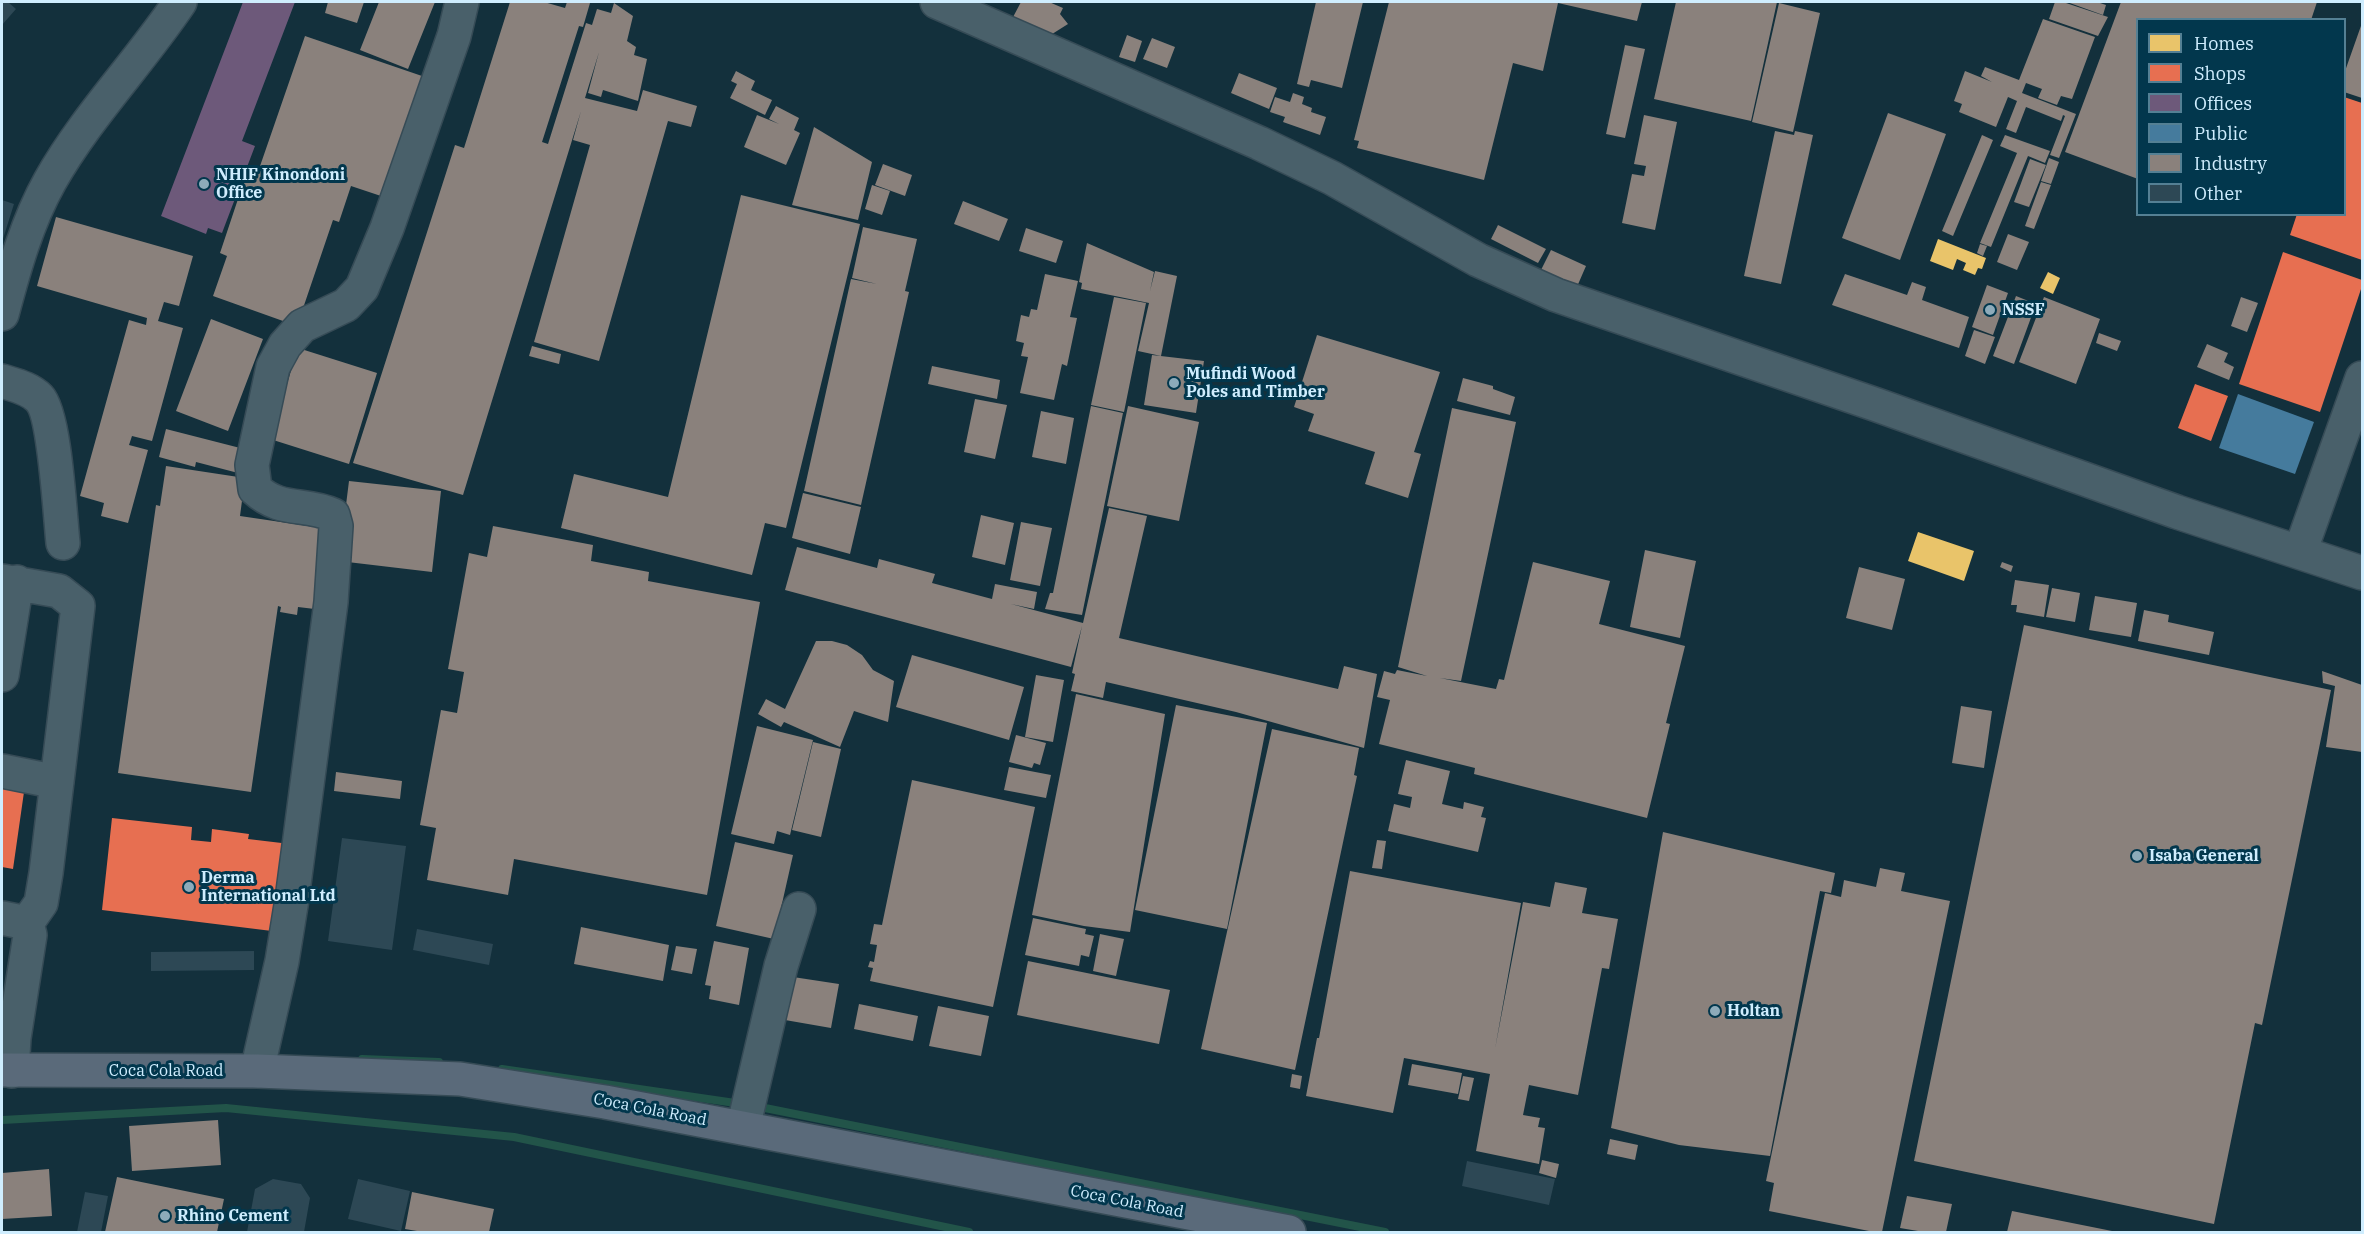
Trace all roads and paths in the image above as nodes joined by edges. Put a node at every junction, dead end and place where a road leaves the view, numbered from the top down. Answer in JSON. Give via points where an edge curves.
{"nodes":[{"id":1,"x":180,"y":2,"type":"edge"},
{"id":2,"x":462,"y":2,"type":"edge"},
{"id":3,"x":937,"y":2,"type":"edge"},
{"id":4,"x":2,"y":314,"type":"edge"},
{"id":5,"x":2362,"y":378,"type":"edge"},
{"id":6,"x":2,"y":381,"type":"edge"},
{"id":7,"x":63,"y":543,"type":"dead end"},
{"id":8,"x":2300,"y":552,"type":"junction"},
{"id":9,"x":2362,"y":573,"type":"edge"},
{"id":10,"x":9,"y":582,"type":"edge"},
{"id":11,"x":2,"y":675,"type":"edge"},
{"id":12,"x":2,"y":771,"type":"edge"},
{"id":13,"x":57,"y":782,"type":"junction"},
{"id":14,"x":799,"y":909,"type":"dead end"},
{"id":15,"x":14,"y":921,"type":"edge"},
{"id":16,"x":7,"y":1070,"type":"edge"},
{"id":17,"x":258,"y":1071,"type":"junction"},
{"id":18,"x":743,"y":1128,"type":"junction"},
{"id":19,"x":1289,"y":1233,"type":"edge"}],
"edges":[{"from":1,"to":4,"type":"lane","via":[[50,181],[33,215]]},
{"from":2,"to":17,"type":"lane","via":[[454,36],[387,228],[362,288],[346,305],[302,326],[285,345],[273,367],[252,465],[255,489],[266,498],[333,515],[336,526],[331,602],[292,899]]},
{"from":3,"to":8,"type":"lane","via":[[1259,143],[1332,178],[1478,260],[1556,295]]},
{"from":5,"to":8,"type":"lane"},
{"from":6,"to":7,"type":"lane","via":[[40,399],[50,431]]},
{"from":8,"to":9,"type":"lane"},
{"from":10,"to":11,"type":"lane"},
{"from":10,"to":13,"type":"lane","via":[[59,591],[78,606]]},
{"from":12,"to":13,"type":"lane"},
{"from":13,"to":15,"type":"lane","via":[[41,903]]},
{"from":14,"to":18,"type":"lane","via":[[781,966]]},
{"from":15,"to":16,"type":"lane","via":[[30,935]]},
{"from":16,"to":17,"type":"main road","name":"Coca Cola Road"},
{"from":17,"to":18,"type":"main road","name":"Coca Cola Road","via":[[459,1079],[536,1089]]},
{"from":18,"to":19,"type":"main road","name":"Coca Cola Road"}]}
